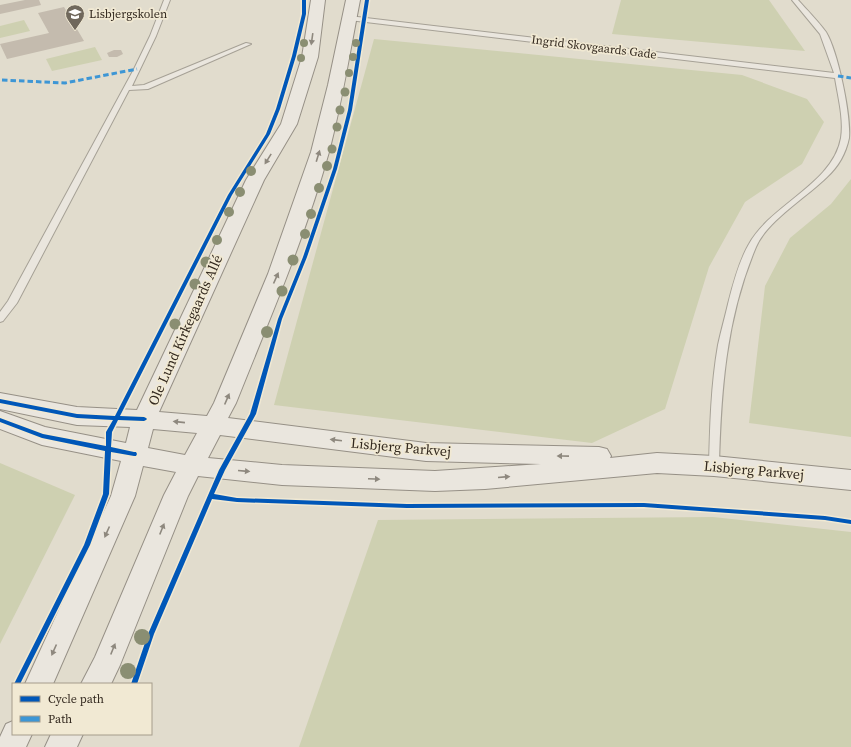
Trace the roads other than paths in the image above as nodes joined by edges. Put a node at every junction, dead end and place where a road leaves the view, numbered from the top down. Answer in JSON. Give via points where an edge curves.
{"nodes":[{"id":1,"x":167,"y":0,"type":"edge"},
{"id":2,"x":318,"y":0,"type":"edge"},
{"id":3,"x":795,"y":0,"type":"edge"},
{"id":4,"x":351,"y":9,"type":"edge"},
{"id":5,"x":248,"y":44,"type":"dead end"},
{"id":6,"x":838,"y":76,"type":"junction"},
{"id":7,"x":127,"y":88,"type":"junction"},
{"id":8,"x":0,"y":319,"type":"edge"},
{"id":9,"x":0,"y":401,"type":"edge"},
{"id":10,"x":144,"y":419,"type":"junction"},
{"id":11,"x":0,"y":420,"type":"edge"},
{"id":12,"x":212,"y":426,"type":"junction"},
{"id":13,"x":134,"y":454,"type":"junction"},
{"id":14,"x":657,"y":464,"type":"junction"},
{"id":15,"x":192,"y":466,"type":"junction"},
{"id":16,"x":714,"y":466,"type":"junction"},
{"id":17,"x":851,"y":480,"type":"edge"},
{"id":18,"x":39,"y":683,"type":"edge"},
{"id":19,"x":96,"y":683,"type":"edge"},
{"id":20,"x":16,"y":735,"type":"edge"},
{"id":21,"x":67,"y":735,"type":"edge"},
{"id":22,"x":11,"y":747,"type":"edge"},
{"id":23,"x":60,"y":747,"type":"edge"}],
"edges":[{"from":1,"to":7,"type":"lane","via":[[153,36]]},
{"from":2,"to":10,"type":"street","name":"Ole Lund Kirkegaards Allé","one_way":true,"via":[[310,57],[289,124],[255,180],[232,226]]},
{"from":3,"to":6,"type":"lane","via":[[822,34],[831,52]]},
{"from":4,"to":6,"type":"lane","name":"Ingrid Skovgaards Gade"},
{"from":12,"to":4,"type":"street","one_way":true,"via":[[225,402],[295,228],[320,152]]},
{"from":5,"to":7,"type":"lane","via":[[145,87]]},
{"from":6,"to":16,"type":"lane","via":[[845,120],[845,138],[837,161],[825,175],[769,223],[753,244],[738,284],[723,346],[716,402]]},
{"from":7,"to":8,"type":"lane","via":[[12,303]]},
{"from":9,"to":10,"type":"street","name":"Lisbjerg Parkvej","via":[[77,416]]},
{"from":12,"to":10,"type":"street","name":"Lisbjerg Parkvej","one_way":true},
{"from":10,"to":13,"type":"street","name":"Ole Lund Kirkegaards Allé"},
{"from":11,"to":13,"type":"street","name":"Lisbjerg Parkvej","via":[[42,436]]},
{"from":14,"to":12,"type":"street","name":"Lisbjerg Parkvej","one_way":true,"via":[[617,457],[426,452]]},
{"from":12,"to":15,"type":"street"},
{"from":13,"to":15,"type":"street","name":"Lisbjerg Parkvej"},
{"from":13,"to":18,"type":"street","name":"Ole Lund Kirkegaards Allé","one_way":true,"via":[[123,496]]},
{"from":15,"to":14,"type":"street","name":"Lisbjerg Parkvej","one_way":true,"via":[[282,475],[435,481]]},
{"from":14,"to":16,"type":"street","name":"Lisbjerg Parkvej"},
{"from":19,"to":15,"type":"street","one_way":true,"via":[[106,665],[176,495]]},
{"from":16,"to":17,"type":"street","name":"Lisbjerg Parkvej"},
{"from":20,"to":22,"type":"street"},
{"from":21,"to":23,"type":"street"}]}
